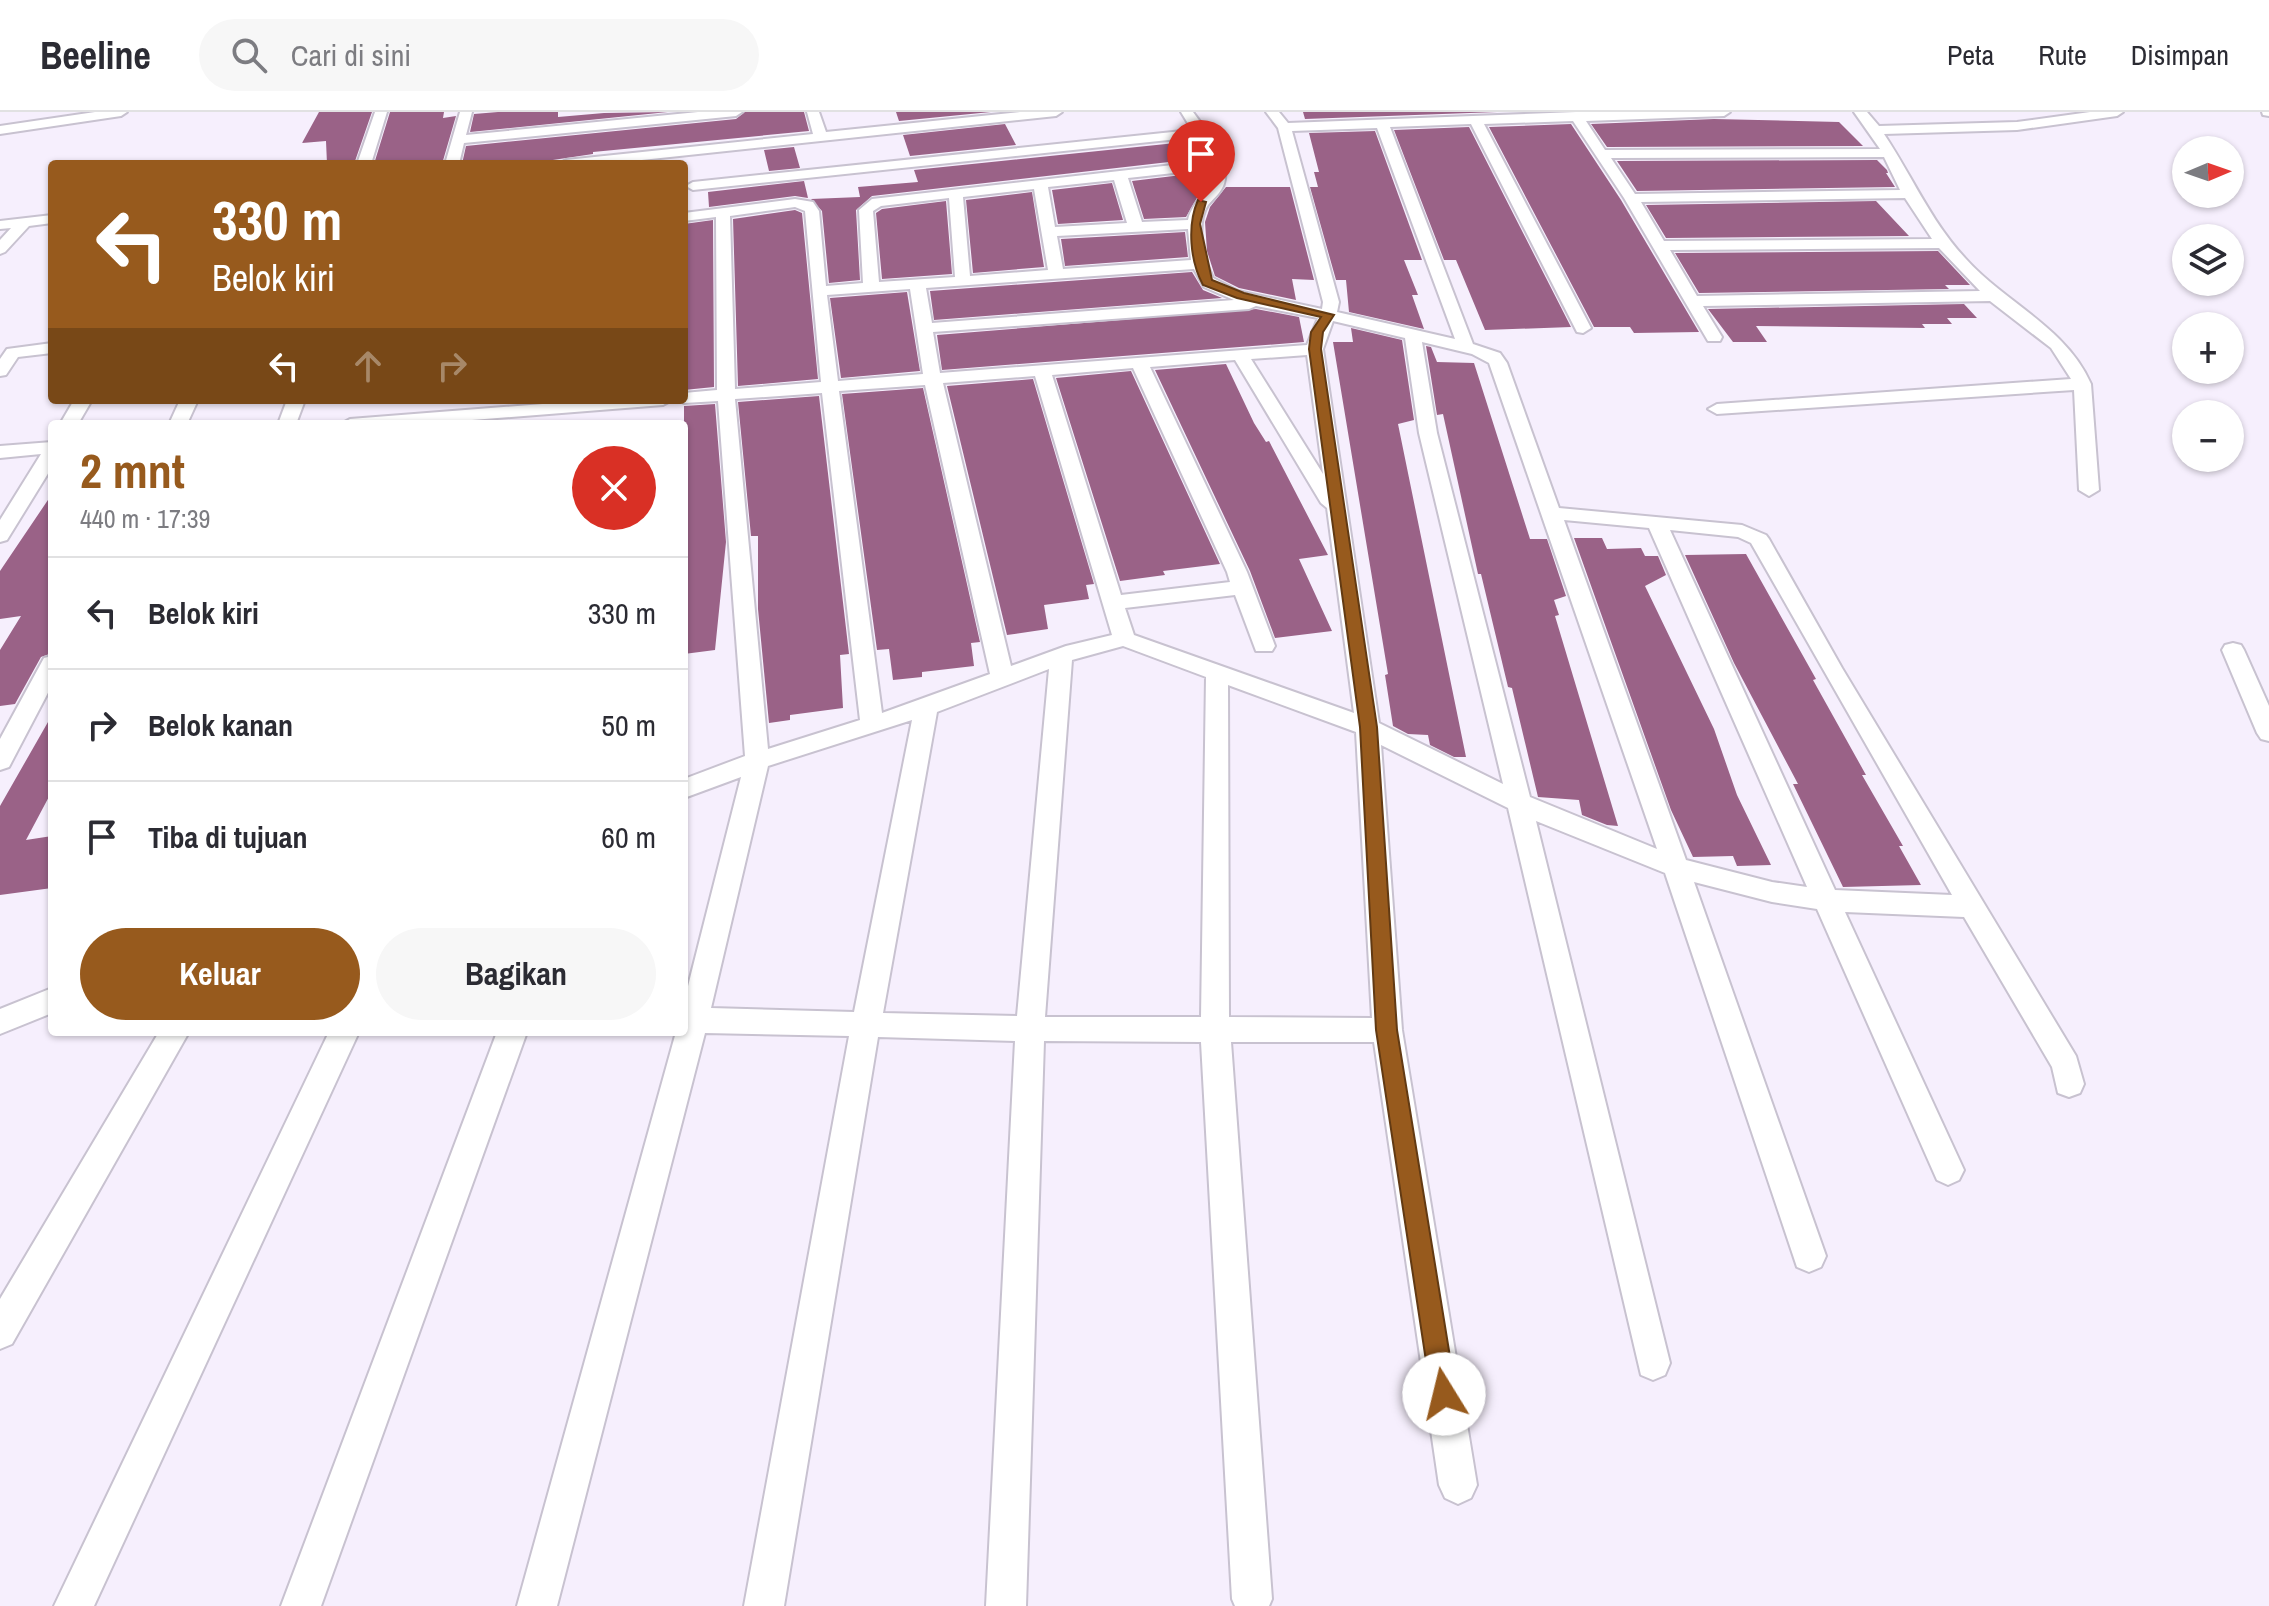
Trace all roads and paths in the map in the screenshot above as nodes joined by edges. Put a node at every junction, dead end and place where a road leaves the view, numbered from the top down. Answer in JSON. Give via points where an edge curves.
{"nodes":[{"id":1,"x":121,"y":112,"type":"edge"},
{"id":2,"x":381,"y":112,"type":"edge"},
{"id":3,"x":466,"y":112,"type":"edge"},
{"id":4,"x":736,"y":112,"type":"edge"},
{"id":5,"x":813,"y":112,"type":"edge"},
{"id":6,"x":1056,"y":112,"type":"edge"},
{"id":7,"x":1187,"y":112,"type":"edge"},
{"id":8,"x":1272,"y":112,"type":"edge"},
{"id":9,"x":1724,"y":112,"type":"edge"},
{"id":10,"x":1860,"y":112,"type":"edge"},
{"id":11,"x":2117,"y":112,"type":"edge"},
{"id":12,"x":1614,"y":114,"type":"edge"},
{"id":13,"x":1576,"y":116,"type":"junction"},
{"id":14,"x":1475,"y":119,"type":"junction"},
{"id":15,"x":1382,"y":123,"type":"junction"},
{"id":16,"x":1284,"y":127,"type":"junction"},
{"id":17,"x":0,"y":130,"type":"edge"},
{"id":18,"x":1878,"y":130,"type":"junction"},
{"id":19,"x":1200,"y":133,"type":"junction"},
{"id":20,"x":821,"y":137,"type":"junction"},
{"id":21,"x":459,"y":140,"type":"junction"},
{"id":22,"x":1887,"y":153,"type":"junction"},
{"id":23,"x":1600,"y":154,"type":"junction"},
{"id":24,"x":365,"y":160,"type":"edge"},
{"id":25,"x":453,"y":160,"type":"edge"},
{"id":26,"x":1216,"y":164,"type":"junction"},
{"id":27,"x":688,"y":169,"type":"edge"},
{"id":28,"x":692,"y":169,"type":"junction"},
{"id":29,"x":1120,"y":175,"type":"junction"},
{"id":30,"x":1040,"y":184,"type":"junction"},
{"id":31,"x":956,"y":193,"type":"junction"},
{"id":32,"x":1910,"y":194,"type":"junction"},
{"id":33,"x":1631,"y":198,"type":"junction"},
{"id":34,"x":723,"y":211,"type":"junction"},
{"id":35,"x":690,"y":216,"type":"edge"},
{"id":36,"x":48,"y":220,"type":"edge"},
{"id":37,"x":24,"y":223,"type":"junction"},
{"id":38,"x":1195,"y":224,"type":"junction"},
{"id":39,"x":0,"y":225,"type":"edge"},
{"id":40,"x":1136,"y":227,"type":"junction"},
{"id":41,"x":1048,"y":232,"type":"junction"},
{"id":42,"x":1942,"y":243,"type":"junction"},
{"id":43,"x":1660,"y":246,"type":"junction"},
{"id":44,"x":0,"y":249,"type":"edge"},
{"id":45,"x":1201,"y":264,"type":"junction"},
{"id":46,"x":1056,"y":274,"type":"junction"},
{"id":47,"x":963,"y":281,"type":"junction"},
{"id":48,"x":917,"y":284,"type":"junction"},
{"id":49,"x":871,"y":287,"type":"junction"},
{"id":50,"x":818,"y":291,"type":"junction"},
{"id":51,"x":1994,"y":296,"type":"junction"},
{"id":52,"x":1692,"y":301,"type":"junction"},
{"id":53,"x":1269,"y":303,"type":"junction"},
{"id":54,"x":1328,"y":315,"type":"junction"},
{"id":55,"x":925,"y":328,"type":"junction"},
{"id":56,"x":1583,"y":328,"type":"dead end"},
{"id":57,"x":1413,"y":336,"type":"junction"},
{"id":58,"x":1714,"y":337,"type":"dead end"},
{"id":59,"x":1466,"y":347,"type":"junction"},
{"id":60,"x":48,"y":349,"type":"edge"},
{"id":61,"x":1315,"y":349,"type":"junction"},
{"id":62,"x":1241,"y":356,"type":"junction"},
{"id":63,"x":1140,"y":364,"type":"junction"},
{"id":64,"x":0,"y":371,"type":"edge"},
{"id":65,"x":1042,"y":371,"type":"junction"},
{"id":66,"x":933,"y":380,"type":"junction"},
{"id":67,"x":2082,"y":384,"type":"junction"},
{"id":68,"x":831,"y":387,"type":"junction"},
{"id":69,"x":726,"y":395,"type":"junction"},
{"id":70,"x":688,"y":398,"type":"edge"},
{"id":71,"x":597,"y":404,"type":"edge"},
{"id":72,"x":1717,"y":409,"type":"dead end"},
{"id":73,"x":511,"y":412,"type":"edge"},
{"id":74,"x":418,"y":420,"type":"edge"},
{"id":75,"x":48,"y":450,"type":"edge"},
{"id":76,"x":0,"y":452,"type":"edge"},
{"id":77,"x":48,"y":457,"type":"edge"},
{"id":78,"x":2089,"y":490,"type":"dead end"},
{"id":79,"x":1335,"y":510,"type":"junction"},
{"id":80,"x":1550,"y":513,"type":"junction"},
{"id":81,"x":1658,"y":525,"type":"junction"},
{"id":82,"x":0,"y":536,"type":"edge"},
{"id":83,"x":1242,"y":587,"type":"junction"},
{"id":84,"x":1114,"y":603,"type":"junction"},
{"id":85,"x":1124,"y":639,"type":"junction"},
{"id":86,"x":1264,"y":646,"type":"dead end"},
{"id":87,"x":2233,"y":650,"type":"dead end"},
{"id":88,"x":1061,"y":656,"type":"junction"},
{"id":89,"x":48,"y":671,"type":"edge"},
{"id":90,"x":1217,"y":672,"type":"junction"},
{"id":91,"x":1003,"y":680,"type":"junction"},
{"id":92,"x":926,"y":707,"type":"junction"},
{"id":93,"x":872,"y":725,"type":"junction"},
{"id":94,"x":1368,"y":727,"type":"junction"},
{"id":95,"x":2269,"y":733,"type":"edge"},
{"id":96,"x":0,"y":761,"type":"edge"},
{"id":97,"x":757,"y":761,"type":"junction"},
{"id":98,"x":688,"y":787,"type":"edge"},
{"id":99,"x":1517,"y":801,"type":"junction"},
{"id":100,"x":1676,"y":867,"type":"junction"},
{"id":101,"x":1824,"y":900,"type":"junction"},
{"id":102,"x":1975,"y":907,"type":"junction"},
{"id":103,"x":48,"y":996,"type":"edge"},
{"id":104,"x":694,"y":1020,"type":"junction"},
{"id":105,"x":0,"y":1022,"type":"edge"},
{"id":106,"x":866,"y":1024,"type":"junction"},
{"id":107,"x":1215,"y":1028,"type":"junction"},
{"id":108,"x":1030,"y":1029,"type":"junction"},
{"id":109,"x":1387,"y":1030,"type":"junction"},
{"id":110,"x":172,"y":1036,"type":"edge"},
{"id":111,"x":342,"y":1036,"type":"edge"},
{"id":112,"x":511,"y":1036,"type":"edge"},
{"id":113,"x":2069,"y":1084,"type":"dead end"},
{"id":114,"x":1948,"y":1170,"type":"dead end"},
{"id":115,"x":1809,"y":1256,"type":"dead end"},
{"id":116,"x":0,"y":1332,"type":"edge"},
{"id":117,"x":1653,"y":1363,"type":"dead end"},
{"id":118,"x":1458,"y":1485,"type":"dead end"},
{"id":119,"x":1252,"y":1599,"type":"dead end"},
{"id":120,"x":74,"y":1606,"type":"edge"},
{"id":121,"x":301,"y":1606,"type":"edge"},
{"id":122,"x":537,"y":1606,"type":"edge"},
{"id":123,"x":764,"y":1606,"type":"edge"},
{"id":124,"x":1006,"y":1606,"type":"edge"}],
"edges":[{"from":1,"to":17,"type":"street"},
{"from":2,"to":24,"type":"street"},
{"from":3,"to":21,"type":"street"},
{"from":4,"to":21,"type":"street"},
{"from":5,"to":20,"type":"street"},
{"from":6,"to":20,"type":"street"},
{"from":7,"to":19,"type":"street"},
{"from":8,"to":16,"type":"street"},
{"from":9,"to":12,"type":"street"},
{"from":10,"to":18,"type":"street"},
{"from":11,"to":18,"type":"street","via":[[2017,126]]},
{"from":12,"to":13,"type":"street"},
{"from":13,"to":14,"type":"street"},
{"from":13,"to":23,"type":"street"},
{"from":14,"to":15,"type":"street"},
{"from":14,"to":56,"type":"street"},
{"from":15,"to":16,"type":"street"},
{"from":15,"to":59,"type":"street"},
{"from":16,"to":54,"type":"street","via":[[1331,302]]},
{"from":18,"to":22,"type":"street"},
{"from":19,"to":26,"type":"street"},
{"from":19,"to":28,"type":"street"},
{"from":20,"to":28,"type":"street"},
{"from":21,"to":25,"type":"street"},
{"from":22,"to":23,"type":"street"},
{"from":22,"to":32,"type":"street"},
{"from":23,"to":33,"type":"street"},
{"from":26,"to":29,"type":"street"},
{"from":26,"to":38,"type":"street","via":[[1217,185],[1201,202]]},
{"from":27,"to":28,"type":"street"},
{"from":28,"to":35,"type":"street"},
{"from":29,"to":30,"type":"street"},
{"from":29,"to":40,"type":"street"},
{"from":30,"to":31,"type":"street"},
{"from":30,"to":41,"type":"street"},
{"from":31,"to":47,"type":"street"},
{"from":31,"to":49,"type":"street","via":[[885,200],[868,207]]},
{"from":32,"to":33,"type":"street"},
{"from":32,"to":42,"type":"street"},
{"from":33,"to":43,"type":"street"},
{"from":34,"to":35,"type":"street"},
{"from":34,"to":50,"type":"street","via":[[795,203],[810,207]]},
{"from":34,"to":69,"type":"street"},
{"from":36,"to":37,"type":"street"},
{"from":37,"to":39,"type":"street"},
{"from":37,"to":44,"type":"street"},
{"from":38,"to":40,"type":"street"},
{"from":38,"to":45,"type":"street"},
{"from":40,"to":41,"type":"street"},
{"from":41,"to":46,"type":"street"},
{"from":42,"to":43,"type":"street"},
{"from":42,"to":51,"type":"street"},
{"from":43,"to":52,"type":"street"},
{"from":45,"to":46,"type":"street"},
{"from":45,"to":53,"type":"street","via":[[1213,286]]},
{"from":46,"to":47,"type":"street"},
{"from":47,"to":48,"type":"street"},
{"from":48,"to":49,"type":"street"},
{"from":48,"to":55,"type":"street"},
{"from":49,"to":50,"type":"street"},
{"from":50,"to":68,"type":"street"},
{"from":51,"to":52,"type":"street"},
{"from":51,"to":67,"type":"street","via":[[2062,351]]},
{"from":52,"to":58,"type":"street"},
{"from":53,"to":54,"type":"street"},
{"from":53,"to":55,"type":"street"},
{"from":54,"to":57,"type":"street"},
{"from":54,"to":61,"type":"street","via":[[1317,332]]},
{"from":55,"to":66,"type":"street"},
{"from":57,"to":59,"type":"street"},
{"from":57,"to":99,"type":"street","via":[[1428,433]]},
{"from":59,"to":80,"type":"street","via":[[1494,357],[1502,371]]},
{"from":60,"to":64,"type":"street","via":[[13,353]]},
{"from":61,"to":62,"type":"street"},
{"from":61,"to":79,"type":"street"},
{"from":62,"to":63,"type":"street"},
{"from":62,"to":79,"type":"street"},
{"from":63,"to":65,"type":"street"},
{"from":63,"to":83,"type":"street"},
{"from":65,"to":66,"type":"street"},
{"from":65,"to":84,"type":"street"},
{"from":66,"to":68,"type":"street"},
{"from":66,"to":91,"type":"street"},
{"from":67,"to":72,"type":"street"},
{"from":67,"to":78,"type":"street"},
{"from":68,"to":69,"type":"street"},
{"from":68,"to":93,"type":"street"},
{"from":69,"to":70,"type":"street"},
{"from":69,"to":97,"type":"street"},
{"from":71,"to":73,"type":"street"},
{"from":73,"to":74,"type":"street"},
{"from":75,"to":76,"type":"street"},
{"from":77,"to":82,"type":"street"},
{"from":79,"to":94,"type":"street"},
{"from":80,"to":81,"type":"street"},
{"from":80,"to":100,"type":"street"},
{"from":81,"to":101,"type":"street"},
{"from":81,"to":102,"type":"street","via":[[1742,531],[1759,539]]},
{"from":83,"to":84,"type":"street"},
{"from":83,"to":86,"type":"street"},
{"from":84,"to":85,"type":"street"},
{"from":85,"to":88,"type":"street"},
{"from":85,"to":90,"type":"street"},
{"from":87,"to":95,"type":"street"},
{"from":88,"to":91,"type":"street"},
{"from":88,"to":108,"type":"street"},
{"from":89,"to":96,"type":"street"},
{"from":90,"to":94,"type":"street"},
{"from":90,"to":107,"type":"street"},
{"from":91,"to":92,"type":"street"},
{"from":92,"to":93,"type":"street"},
{"from":92,"to":106,"type":"street"},
{"from":93,"to":97,"type":"street"},
{"from":94,"to":99,"type":"street"},
{"from":94,"to":109,"type":"street"},
{"from":97,"to":98,"type":"street"},
{"from":97,"to":104,"type":"street"},
{"from":99,"to":100,"type":"street"},
{"from":99,"to":117,"type":"street"},
{"from":100,"to":101,"type":"street"},
{"from":100,"to":115,"type":"street"},
{"from":101,"to":102,"type":"street"},
{"from":101,"to":114,"type":"street"},
{"from":102,"to":113,"type":"street","via":[[2066,1065]]},
{"from":103,"to":105,"type":"street"},
{"from":104,"to":106,"type":"street"},
{"from":104,"to":122,"type":"street"},
{"from":106,"to":108,"type":"street"},
{"from":106,"to":123,"type":"street"},
{"from":107,"to":108,"type":"street"},
{"from":107,"to":109,"type":"street"},
{"from":107,"to":119,"type":"street"},
{"from":108,"to":124,"type":"street"},
{"from":109,"to":118,"type":"street"},
{"from":110,"to":116,"type":"street"},
{"from":111,"to":120,"type":"street"},
{"from":112,"to":121,"type":"street"}]}
